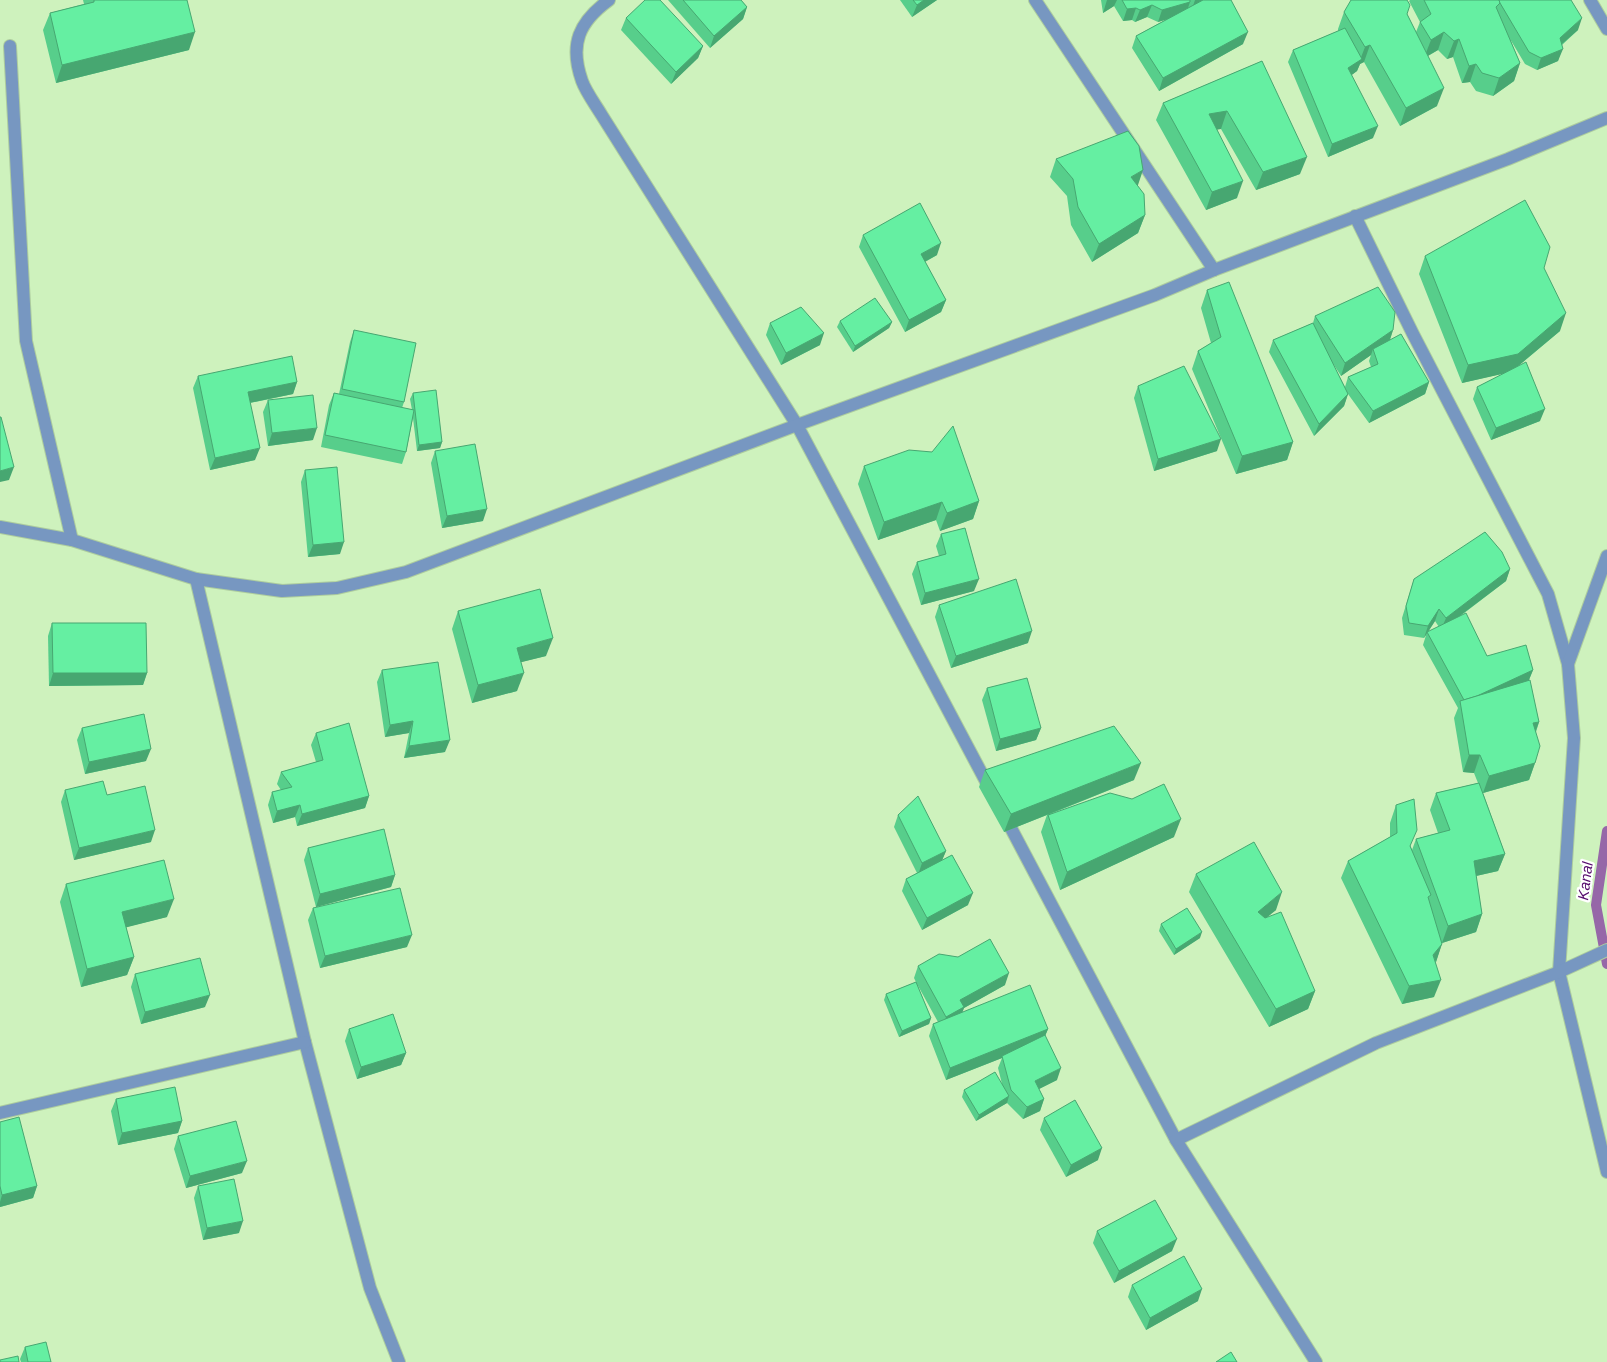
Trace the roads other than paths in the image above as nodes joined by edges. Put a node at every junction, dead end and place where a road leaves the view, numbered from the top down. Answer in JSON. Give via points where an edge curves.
{"nodes":[{"id":1,"x":609,"y":0,"type":"edge"},
{"id":2,"x":1035,"y":0,"type":"edge"},
{"id":3,"x":1590,"y":0,"type":"edge"},
{"id":4,"x":1607,"y":29,"type":"edge"},
{"id":5,"x":10,"y":46,"type":"dead end"},
{"id":6,"x":1607,"y":118,"type":"edge"},
{"id":7,"x":1355,"y":216,"type":"junction"},
{"id":8,"x":1214,"y":270,"type":"junction"},
{"id":9,"x":797,"y":425,"type":"junction"},
{"id":10,"x":0,"y":527,"type":"edge"},
{"id":11,"x":72,"y":540,"type":"junction"},
{"id":12,"x":1607,"y":556,"type":"edge"},
{"id":13,"x":196,"y":579,"type":"junction"},
{"id":14,"x":1568,"y":664,"type":"junction"},
{"id":15,"x":1607,"y":950,"type":"edge"},
{"id":16,"x":1559,"y":972,"type":"junction"},
{"id":17,"x":305,"y":1042,"type":"junction"},
{"id":18,"x":0,"y":1113,"type":"edge"},
{"id":19,"x":1176,"y":1140,"type":"junction"},
{"id":20,"x":1607,"y":1172,"type":"edge"},
{"id":21,"x":399,"y":1362,"type":"edge"},
{"id":22,"x":1316,"y":1362,"type":"edge"}],
"edges":[{"from":1,"to":9,"type":"street","via":[[594,11],[578,36],[575,53],[582,82]]},
{"from":2,"to":8,"type":"street"},
{"from":3,"to":4,"type":"street"},
{"from":5,"to":11,"type":"street","via":[[26,341]]},
{"from":6,"to":7,"type":"street"},
{"from":7,"to":8,"type":"street"},
{"from":7,"to":14,"type":"street","via":[[1548,594]]},
{"from":8,"to":9,"type":"street","via":[[1155,296]]},
{"from":9,"to":13,"type":"street","via":[[406,572],[336,588],[282,591]]},
{"from":9,"to":19,"type":"street"},
{"from":10,"to":11,"type":"street"},
{"from":11,"to":13,"type":"street"},
{"from":12,"to":14,"type":"street"},
{"from":13,"to":17,"type":"street"},
{"from":14,"to":16,"type":"street","via":[[1574,738]]},
{"from":15,"to":16,"type":"street"},
{"from":16,"to":19,"type":"street","via":[[1376,1043]]},
{"from":16,"to":20,"type":"street"},
{"from":17,"to":18,"type":"street"},
{"from":17,"to":21,"type":"street","via":[[370,1288]]},
{"from":19,"to":22,"type":"street"}]}
